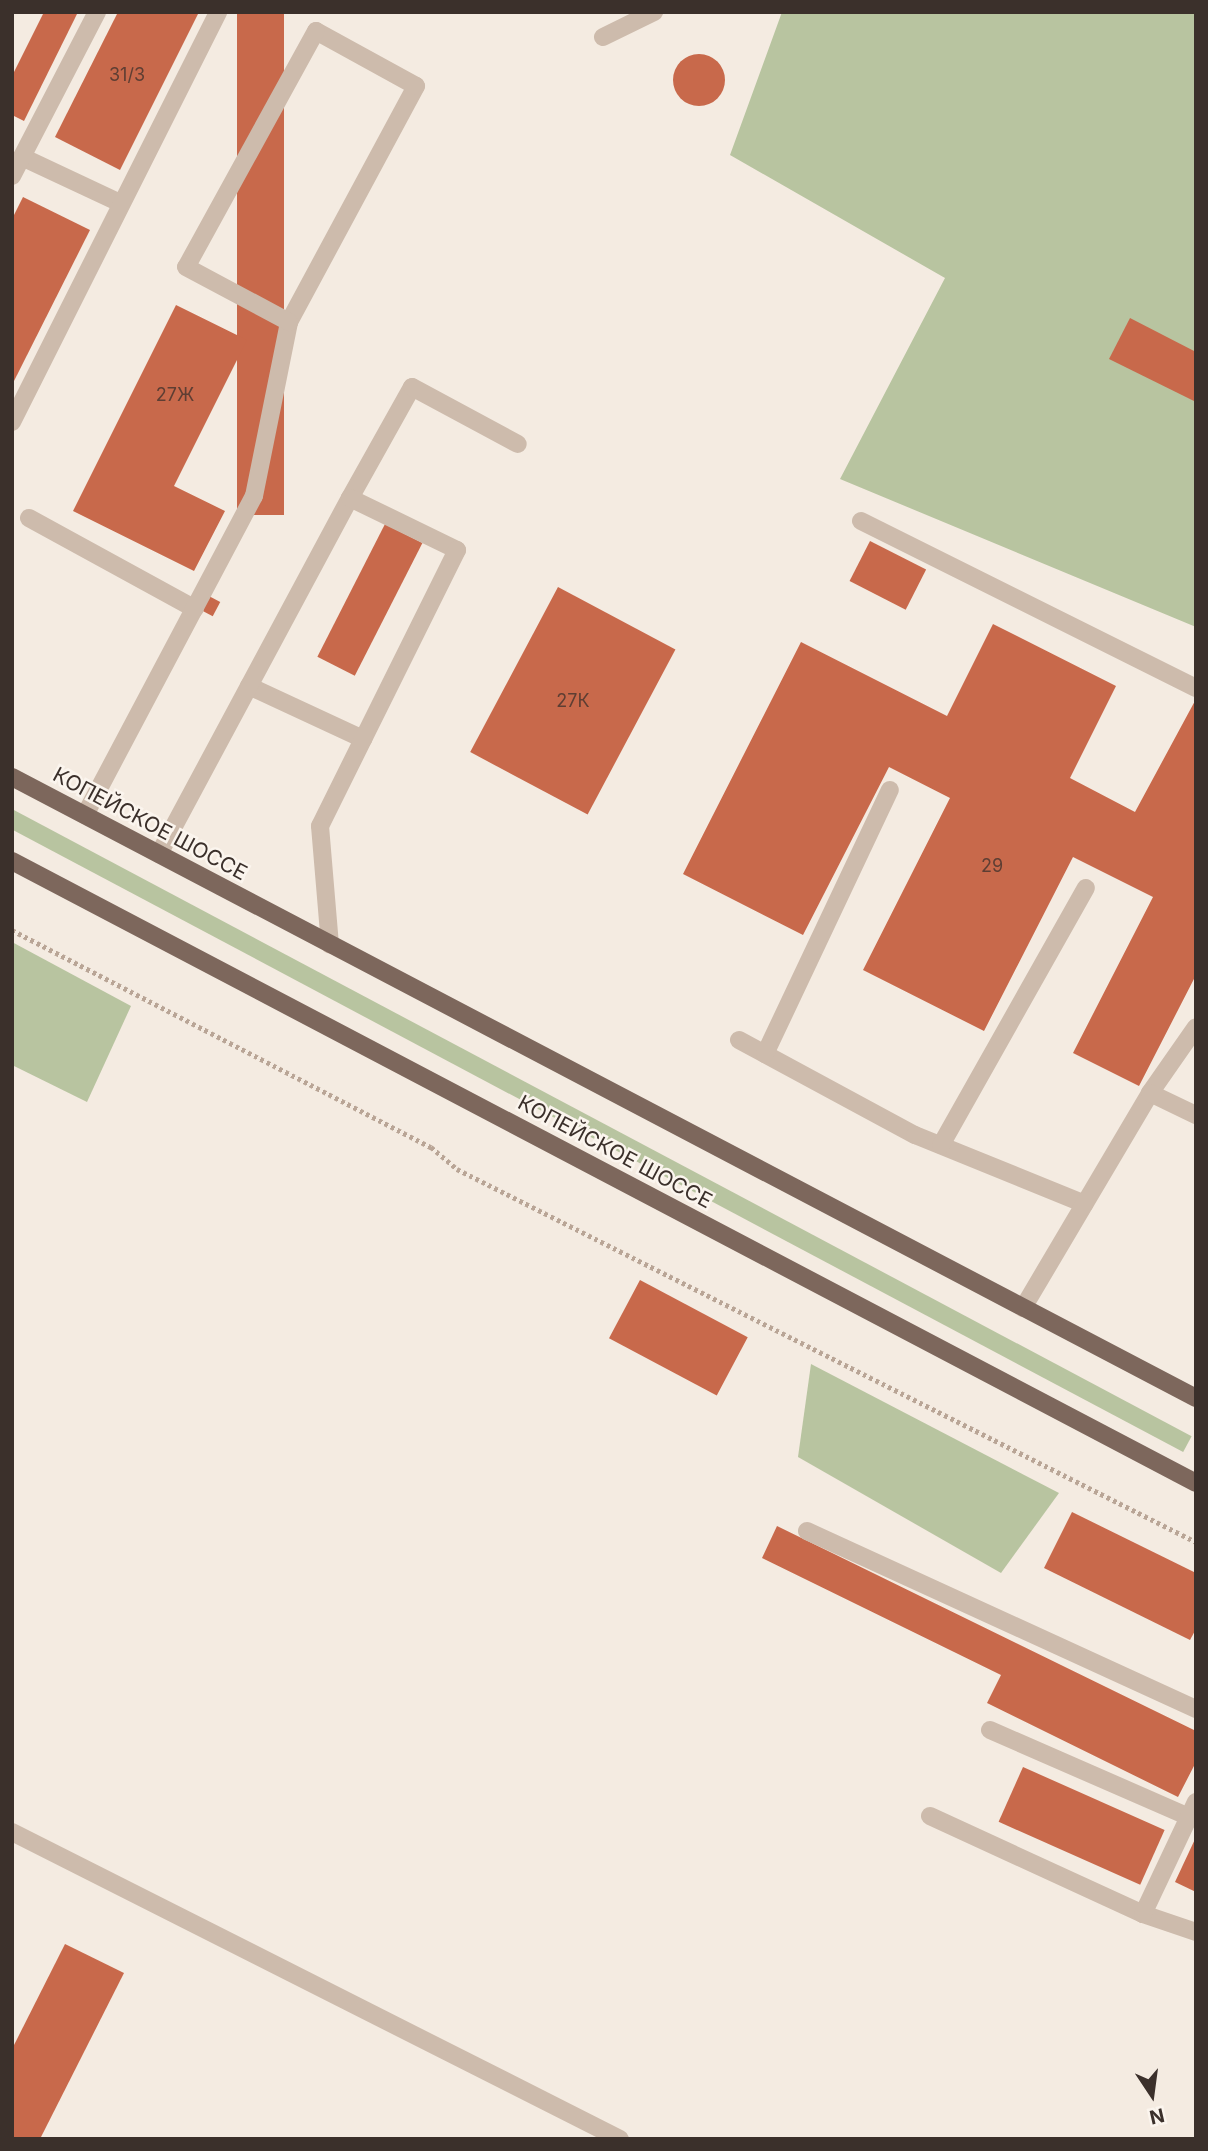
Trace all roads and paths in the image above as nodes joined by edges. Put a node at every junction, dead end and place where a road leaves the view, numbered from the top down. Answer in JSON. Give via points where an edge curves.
{"nodes":[{"id":1,"x":97,"y":12,"type":"edge"},
{"id":2,"x":218,"y":12,"type":"edge"},
{"id":3,"x":654,"y":12,"type":"edge"},
{"id":4,"x":603,"y":37,"type":"dead end"},
{"id":5,"x":22,"y":157,"type":"junction"},
{"id":6,"x":12,"y":176,"type":"edge"},
{"id":7,"x":120,"y":203,"type":"junction"},
{"id":8,"x":289,"y":322,"type":"junction"},
{"id":9,"x":12,"y":422,"type":"edge"},
{"id":10,"x":519,"y":444,"type":"dead end"},
{"id":11,"x":351,"y":498,"type":"junction"},
{"id":12,"x":29,"y":518,"type":"dead end"},
{"id":13,"x":861,"y":521,"type":"dead end"},
{"id":14,"x":195,"y":609,"type":"junction"},
{"id":15,"x":249,"y":686,"type":"junction"},
{"id":16,"x":1196,"y":688,"type":"edge"},
{"id":17,"x":363,"y":739,"type":"junction"},
{"id":18,"x":12,"y":776,"type":"edge"},
{"id":19,"x":890,"y":790,"type":"dead end"},
{"id":20,"x":85,"y":815,"type":"junction"},
{"id":21,"x":159,"y":854,"type":"junction"},
{"id":22,"x":12,"y":861,"type":"edge"},
{"id":23,"x":1086,"y":888,"type":"dead end"},
{"id":24,"x":12,"y":930,"type":"edge"},
{"id":25,"x":330,"y":945,"type":"junction"},
{"id":26,"x":1196,"y":1027,"type":"edge"},
{"id":27,"x":739,"y":1040,"type":"dead end"},
{"id":28,"x":765,"y":1054,"type":"junction"},
{"id":29,"x":1150,"y":1093,"type":"junction"},
{"id":30,"x":1196,"y":1115,"type":"edge"},
{"id":31,"x":941,"y":1145,"type":"junction"},
{"id":32,"x":1085,"y":1204,"type":"junction"},
{"id":33,"x":1023,"y":1308,"type":"junction"},
{"id":34,"x":1196,"y":1398,"type":"edge"},
{"id":35,"x":1196,"y":1483,"type":"edge"},
{"id":36,"x":807,"y":1531,"type":"dead end"},
{"id":37,"x":1196,"y":1542,"type":"edge"},
{"id":38,"x":1196,"y":1709,"type":"edge"},
{"id":39,"x":990,"y":1730,"type":"dead end"},
{"id":40,"x":1192,"y":1809,"type":"edge"},
{"id":41,"x":930,"y":1816,"type":"dead end"},
{"id":42,"x":12,"y":1832,"type":"edge"},
{"id":43,"x":1143,"y":1914,"type":"junction"},
{"id":44,"x":1196,"y":1932,"type":"edge"},
{"id":45,"x":620,"y":2139,"type":"edge"}],
"edges":[{"from":1,"to":5,"type":"lane"},
{"from":2,"to":7,"type":"lane"},
{"from":3,"to":4,"type":"lane"},
{"from":5,"to":6,"type":"lane"},
{"from":5,"to":7,"type":"lane"},
{"from":7,"to":9,"type":"lane"},
{"from":8,"to":8,"type":"lane","via":[[416,86],[316,31],[186,267]]},
{"from":8,"to":14,"type":"lane","via":[[254,496]]},
{"from":10,"to":11,"type":"lane","via":[[412,387]]},
{"from":11,"to":15,"type":"lane"},
{"from":11,"to":17,"type":"lane","via":[[457,550]]},
{"from":12,"to":14,"type":"lane"},
{"from":13,"to":16,"type":"lane"},
{"from":14,"to":20,"type":"lane"},
{"from":15,"to":17,"type":"lane"},
{"from":15,"to":21,"type":"lane"},
{"from":17,"to":25,"type":"lane","via":[[320,826]]},
{"from":18,"to":20,"type":"main road","name":"КОПЕЙСКОЕ ШОССЕ"},
{"from":19,"to":28,"type":"lane"},
{"from":20,"to":21,"type":"main road","name":"КОПЕЙСКОЕ ШОССЕ"},
{"from":21,"to":25,"type":"main road","name":"КОПЕЙСКОЕ ШОССЕ"},
{"from":22,"to":35,"type":"main road","name":"КОПЕЙСКОЕ ШОССЕ"},
{"from":23,"to":31,"type":"lane"},
{"from":24,"to":37,"type":"path","via":[[431,1147],[457,1169]]},
{"from":25,"to":33,"type":"main road","name":"КОПЕЙСКОЕ ШОССЕ"},
{"from":26,"to":29,"type":"lane"},
{"from":27,"to":28,"type":"lane"},
{"from":28,"to":31,"type":"lane"},
{"from":29,"to":30,"type":"lane"},
{"from":29,"to":32,"type":"lane"},
{"from":31,"to":32,"type":"lane"},
{"from":32,"to":33,"type":"lane"},
{"from":33,"to":34,"type":"main road","name":"КОПЕЙСКОЕ ШОССЕ"},
{"from":36,"to":38,"type":"lane"},
{"from":39,"to":40,"type":"lane"},
{"from":40,"to":43,"type":"lane"},
{"from":41,"to":43,"type":"lane"},
{"from":42,"to":45,"type":"lane"},
{"from":43,"to":44,"type":"lane"}]}
